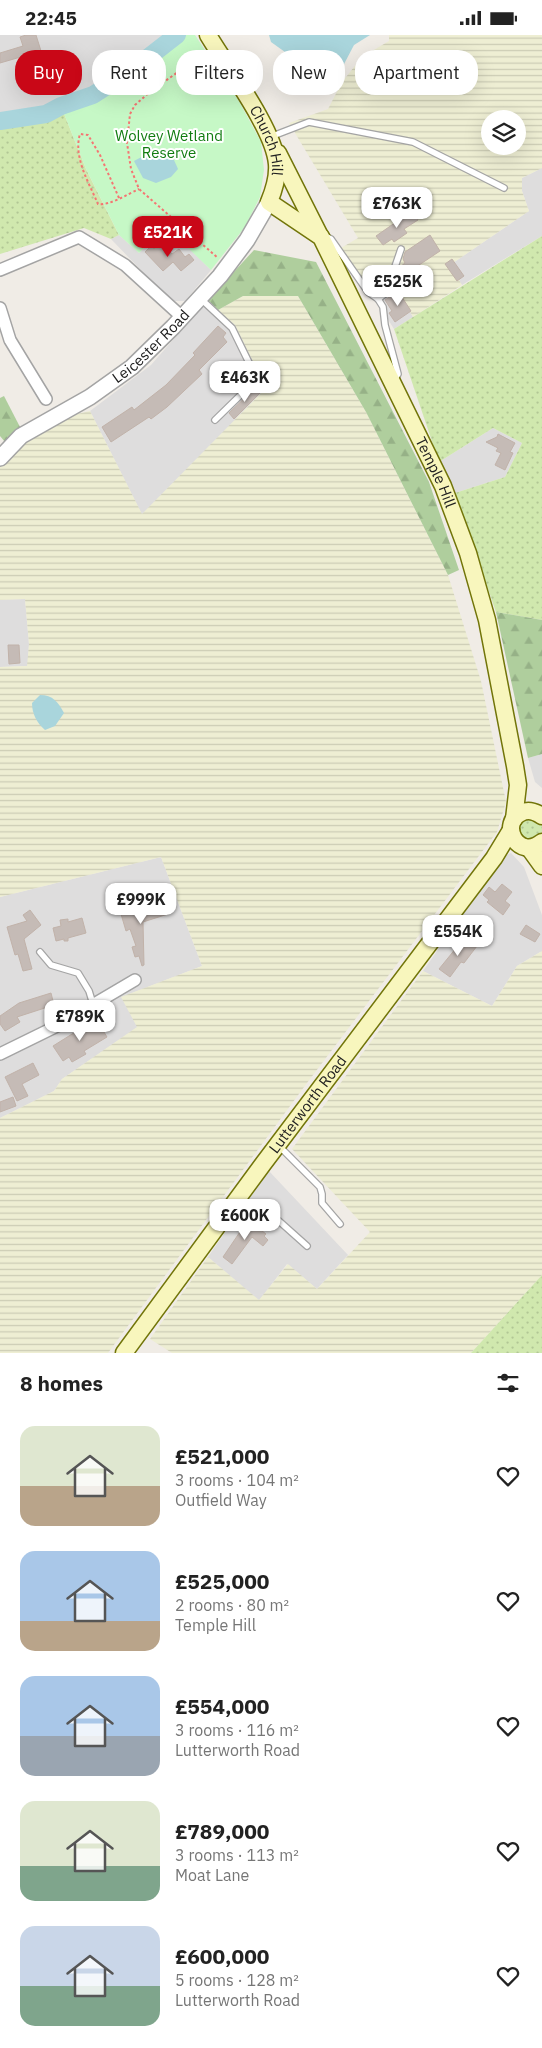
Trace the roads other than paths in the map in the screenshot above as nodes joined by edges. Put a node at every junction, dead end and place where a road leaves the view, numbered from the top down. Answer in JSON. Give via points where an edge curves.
{"nodes":[{"id":1,"x":211,"y":40,"type":"edge"},
{"id":2,"x":270,"y":137,"type":"junction"},
{"id":3,"x":504,"y":188,"type":"dead end"},
{"id":4,"x":269,"y":202,"type":"junction"},
{"id":5,"x":321,"y":237,"type":"junction"},
{"id":6,"x":401,"y":249,"type":"dead end"},
{"id":7,"x":0,"y":270,"type":"edge"},
{"id":8,"x":200,"y":297,"type":"junction"},
{"id":9,"x":378,"y":299,"type":"junction"},
{"id":10,"x":0,"y":308,"type":"edge"},
{"id":11,"x":182,"y":317,"type":"junction"},
{"id":12,"x":5,"y":342,"type":"edge"},
{"id":13,"x":391,"y":381,"type":"junction"},
{"id":14,"x":46,"y":399,"type":"dead end"},
{"id":15,"x":215,"y":420,"type":"dead end"},
{"id":16,"x":0,"y":458,"type":"edge"},
{"id":17,"x":518,"y":785,"type":"junction"},
{"id":18,"x":538,"y":813,"type":"edge"},
{"id":19,"x":513,"y":824,"type":"junction"},
{"id":20,"x":531,"y":845,"type":"edge"},
{"id":21,"x":494,"y":858,"type":"junction"},
{"id":22,"x":542,"y":866,"type":"edge"},
{"id":23,"x":40,"y":952,"type":"dead end"},
{"id":24,"x":135,"y":980,"type":"dead end"},
{"id":25,"x":93,"y":1004,"type":"junction"},
{"id":26,"x":0,"y":1054,"type":"edge"},
{"id":27,"x":278,"y":1145,"type":"junction"},
{"id":28,"x":236,"y":1202,"type":"junction"},
{"id":29,"x":340,"y":1224,"type":"dead end"},
{"id":30,"x":307,"y":1246,"type":"dead end"},
{"id":31,"x":124,"y":1353,"type":"edge"}],
"edges":[{"from":1,"to":2,"type":"main road","name":"Church Hill"},
{"from":2,"to":3,"type":"lane","via":[[309,122],[413,142]]},
{"from":2,"to":4,"type":"main road","name":"Church Hill","via":[[277,164],[276,185]]},
{"from":2,"to":5,"type":"main road","name":"Temple Hill"},
{"from":4,"to":5,"type":"main road"},
{"from":4,"to":8,"type":"street","name":"Leicester Road","via":[[248,240]]},
{"from":5,"to":9,"type":"lane","via":[[331,239],[368,292]]},
{"from":5,"to":13,"type":"main road","name":"Temple Hill"},
{"from":6,"to":9,"type":"lane","via":[[386,293]]},
{"from":7,"to":11,"type":"street","via":[[79,237],[125,265]]},
{"from":8,"to":11,"type":"street","name":"Leicester Road"},
{"from":8,"to":15,"type":"lane","via":[[232,329],[257,379]]},
{"from":9,"to":13,"type":"lane","via":[[383,307],[398,374]]},
{"from":10,"to":12,"type":"street"},
{"from":11,"to":16,"type":"street","name":"Leicester Road","via":[[132,367],[90,397],[21,437]]},
{"from":12,"to":14,"type":"street"},
{"from":13,"to":17,"type":"main road","name":"Temple Hill","via":[[443,486],[468,553],[488,620]]},
{"from":17,"to":18,"type":"main road","name":"Temple Hill"},
{"from":17,"to":19,"type":"main road","name":"Temple Hill"},
{"from":18,"to":19,"type":"main road","via":[[522,813]]},
{"from":19,"to":20,"type":"main road","via":[[514,840]]},
{"from":19,"to":21,"type":"main road","name":"Lutterworth Road"},
{"from":20,"to":21,"type":"main road"},
{"from":20,"to":22,"type":"main road"},
{"from":21,"to":27,"type":"main road","name":"Lutterworth Road"},
{"from":23,"to":25,"type":"lane","via":[[51,965],[78,973]]},
{"from":24,"to":25,"type":"street"},
{"from":25,"to":26,"type":"street"},
{"from":27,"to":28,"type":"main road","name":"Lutterworth Road"},
{"from":27,"to":29,"type":"lane","via":[[320,1187],[322,1203]]},
{"from":28,"to":30,"type":"lane","via":[[279,1221]]},
{"from":28,"to":31,"type":"main road","name":"Lutterworth Road"}]}
